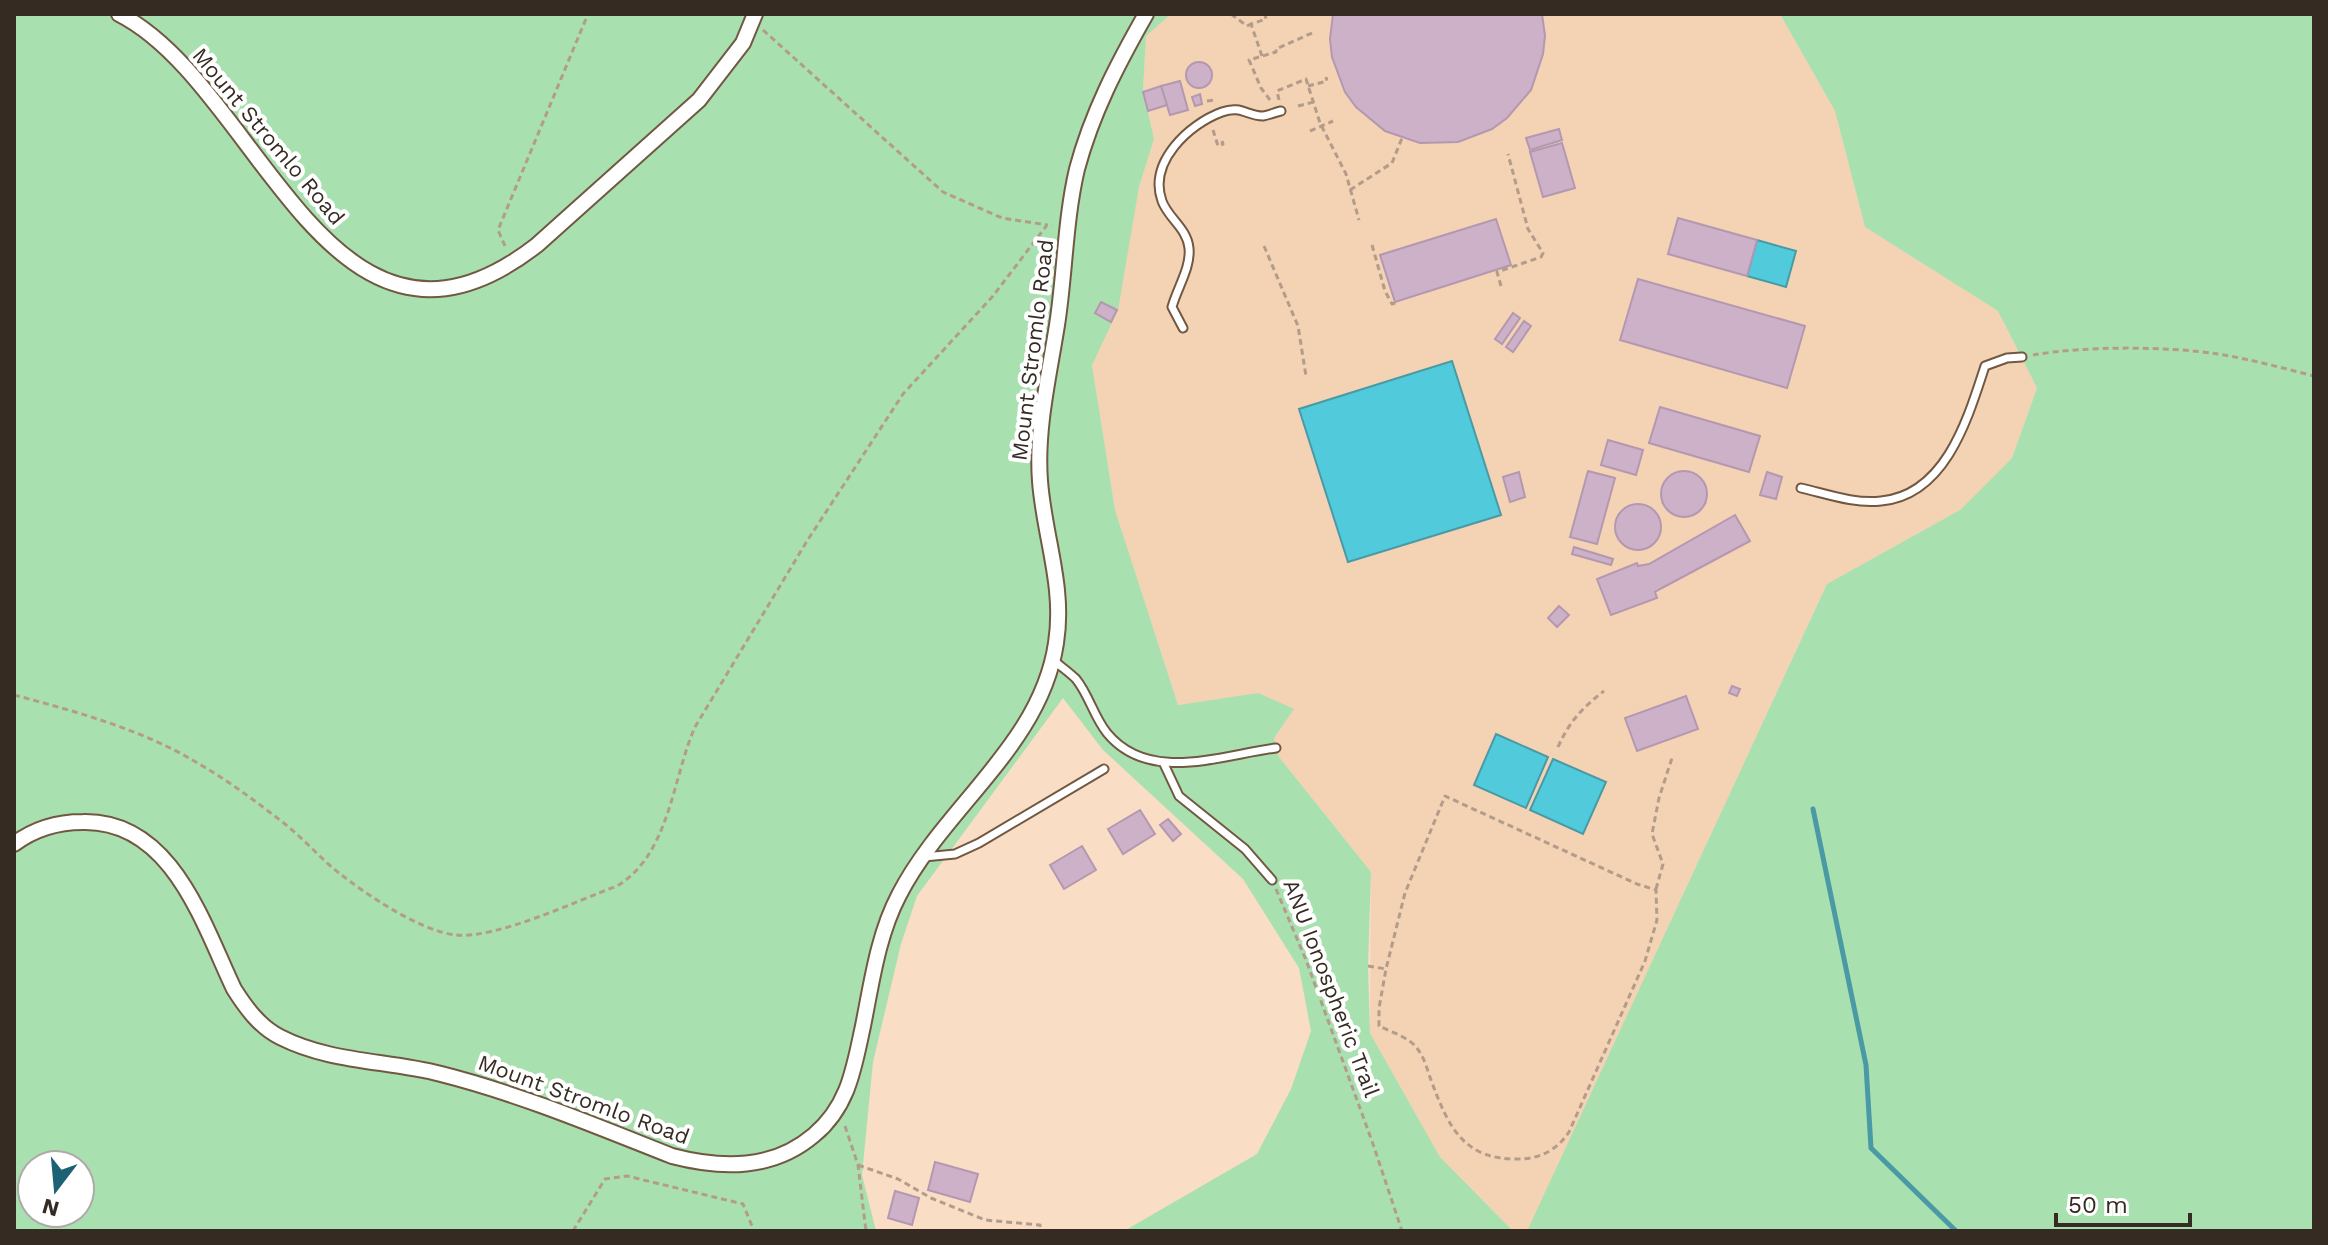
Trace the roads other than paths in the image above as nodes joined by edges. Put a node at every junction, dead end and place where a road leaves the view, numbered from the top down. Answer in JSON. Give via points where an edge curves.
{"nodes":[{"id":1,"x":119,"y":14,"type":"edge"},
{"id":2,"x":1146,"y":14,"type":"edge"},
{"id":3,"x":753,"y":18,"type":"edge"},
{"id":4,"x":1281,"y":111,"type":"road end"},
{"id":5,"x":1183,"y":328,"type":"dead end"},
{"id":6,"x":2022,"y":357,"type":"road end"},
{"id":7,"x":1801,"y":488,"type":"dead end"},
{"id":8,"x":1052,"y":659,"type":"junction"},
{"id":9,"x":1276,"y":748,"type":"dead end"},
{"id":10,"x":1164,"y":764,"type":"junction"},
{"id":11,"x":1104,"y":769,"type":"dead end"},
{"id":12,"x":14,"y":844,"type":"edge"},
{"id":13,"x":921,"y":857,"type":"junction"},
{"id":14,"x":1272,"y":880,"type":"road end"}],
"edges":[{"from":1,"to":3,"type":"street","name":"Mount Stromlo Road","via":[[159,41],[320,234],[349,261],[381,279],[423,287],[480,280],[537,245],[699,100],[743,43]]},
{"from":2,"to":8,"type":"street","name":"Mount Stromlo Road","via":[[1098,102],[1077,172],[1041,433],[1040,481],[1059,608]]},
{"from":4,"to":5,"type":"lane","via":[[1261,116],[1238,108],[1221,112],[1181,138],[1165,162],[1161,200],[1189,247],[1172,307]]},
{"from":6,"to":7,"type":"lane","via":[[1985,366],[1952,451],[1902,497],[1860,501]]},
{"from":8,"to":10,"type":"lane","via":[[1076,680],[1116,743],[1132,755]]},
{"from":8,"to":13,"type":"street","name":"Mount Stromlo Road","via":[[1032,714]]},
{"from":9,"to":10,"type":"lane"},
{"from":10,"to":14,"type":"lane","name":"ANU Ionospheric Trail","via":[[1179,796],[1245,849]]},
{"from":11,"to":13,"type":"lane","via":[[979,843],[955,854]]},
{"from":12,"to":13,"type":"street","name":"Mount Stromlo Road","via":[[31,832],[91,822],[157,851],[181,880],[234,989],[277,1036],[321,1054],[408,1065],[472,1082],[672,1156],[718,1165],[761,1162],[783,1154],[815,1135],[839,1107],[852,1079],[886,925]]}]}
